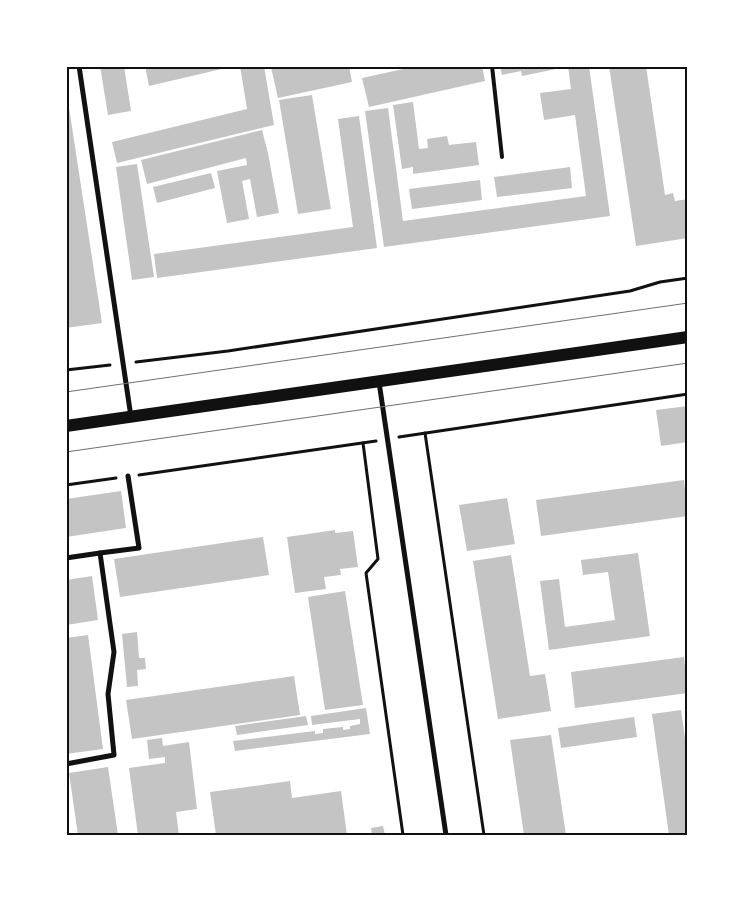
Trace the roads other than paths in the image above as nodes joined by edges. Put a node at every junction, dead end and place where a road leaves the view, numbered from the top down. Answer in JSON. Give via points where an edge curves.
{"nodes":[{"id":1,"x":79,"y":66,"type":"edge"},
{"id":2,"x":492,"y":66,"type":"edge"},
{"id":3,"x":502,"y":157,"type":"dead end"},
{"id":4,"x":688,"y":337,"type":"edge"},
{"id":5,"x":379,"y":381,"type":"junction"},
{"id":6,"x":131,"y":417,"type":"junction"},
{"id":7,"x":66,"y":426,"type":"edge"},
{"id":8,"x":128,"y":476,"type":"dead end"},
{"id":9,"x":100,"y":553,"type":"junction"},
{"id":10,"x":66,"y":558,"type":"edge"},
{"id":11,"x":66,"y":764,"type":"edge"},
{"id":12,"x":446,"y":835,"type":"edge"}],
"edges":[{"from":1,"to":6,"type":"street"},
{"from":2,"to":3,"type":"lane"},
{"from":4,"to":5,"type":"main road"},
{"from":5,"to":6,"type":"main road"},
{"from":5,"to":12,"type":"street"},
{"from":6,"to":7,"type":"main road"},
{"from":8,"to":9,"type":"street","via":[[139,548]]},
{"from":9,"to":10,"type":"street"},
{"from":9,"to":11,"type":"street","via":[[114,652],[108,694],[114,755]]}]}
